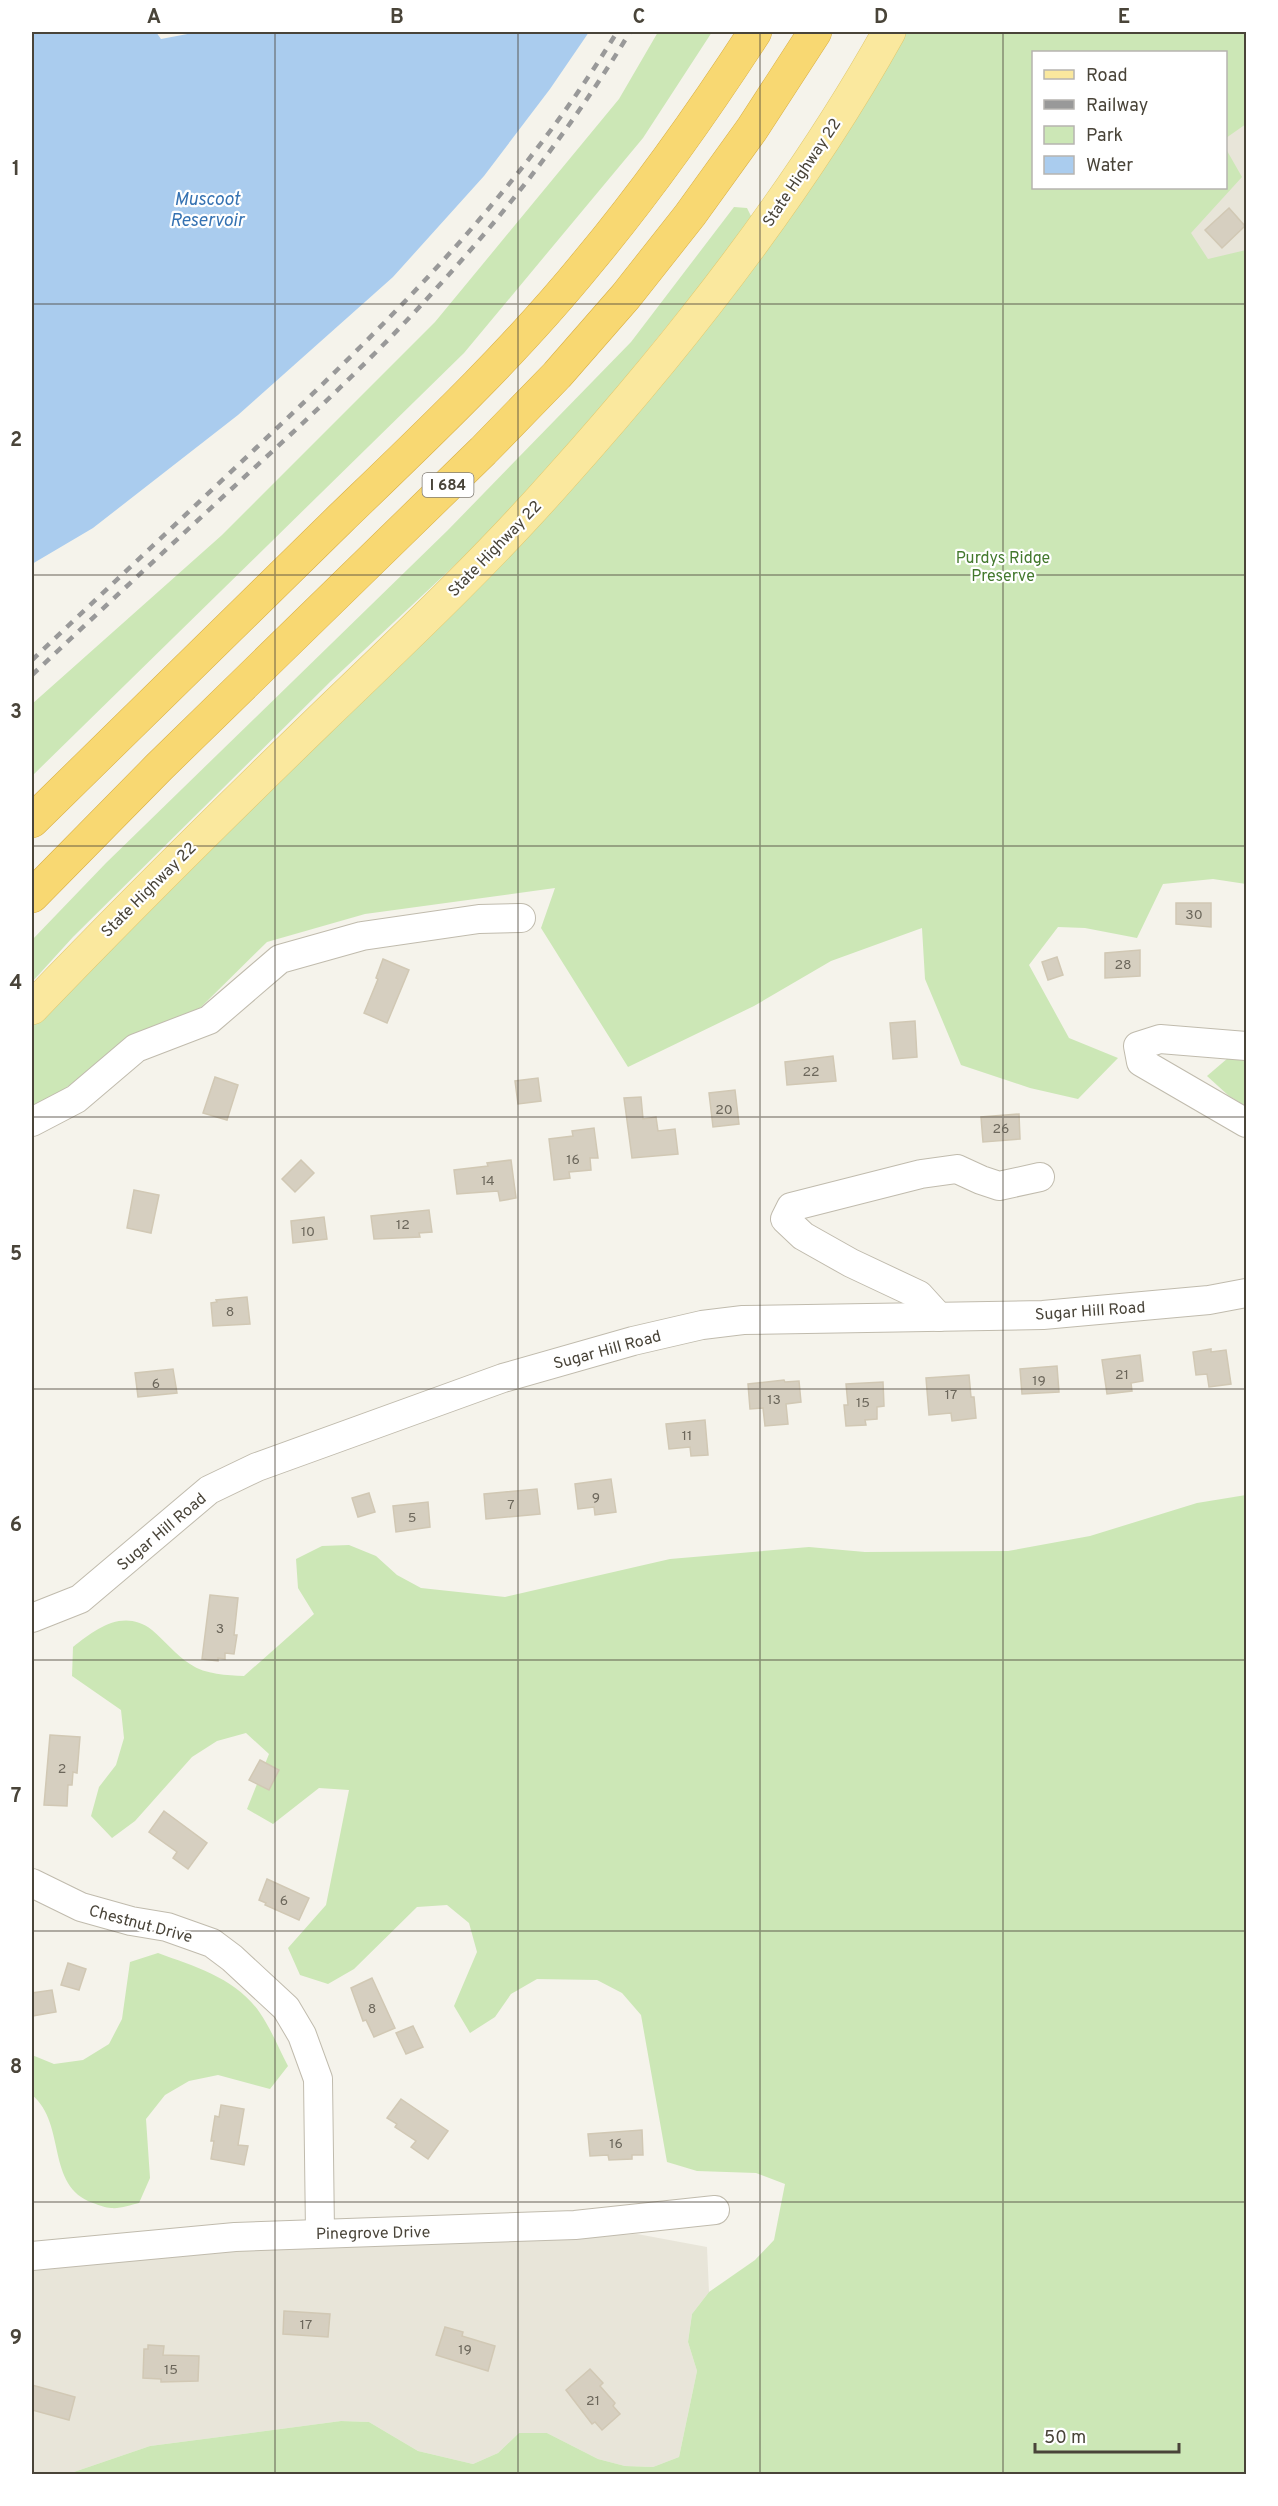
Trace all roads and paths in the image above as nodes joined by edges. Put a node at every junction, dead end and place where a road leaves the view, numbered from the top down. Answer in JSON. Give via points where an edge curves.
{"nodes":[{"id":1,"x":754,"y":32,"type":"edge"},
{"id":2,"x":815,"y":32,"type":"edge"},
{"id":3,"x":889,"y":32,"type":"edge"},
{"id":4,"x":32,"y":821,"type":"edge"},
{"id":5,"x":32,"y":896,"type":"edge"},
{"id":6,"x":521,"y":918,"type":"dead end"},
{"id":7,"x":32,"y":1008,"type":"edge"},
{"id":8,"x":1246,"y":1046,"type":"edge"},
{"id":9,"x":32,"y":1122,"type":"edge"},
{"id":10,"x":1246,"y":1123,"type":"edge"},
{"id":11,"x":1040,"y":1177,"type":"dead end"},
{"id":12,"x":1246,"y":1293,"type":"edge"},
{"id":13,"x":939,"y":1317,"type":"junction"},
{"id":14,"x":32,"y":1618,"type":"edge"},
{"id":15,"x":32,"y":1883,"type":"edge"},
{"id":16,"x":715,"y":2210,"type":"dead end"},
{"id":17,"x":320,"y":2232,"type":"junction"},
{"id":18,"x":32,"y":2256,"type":"edge"}],
"edges":[{"from":1,"to":4,"type":"highway","number":"I 684","via":[[650,184],[519,341]]},
{"from":2,"to":5,"type":"highway","number":"I 684","via":[[690,214],[557,375]]},
{"from":3,"to":7,"type":"main road","name":"State Highway 22","via":[[823,140],[736,265],[679,339],[559,480]]},
{"from":6,"to":9,"type":"street","via":[[479,919],[362,936],[280,959],[209,1020],[136,1048],[76,1099]]},
{"from":8,"to":10,"type":"street","via":[[1160,1039],[1138,1046],[1141,1062]]},
{"from":11,"to":13,"type":"street","via":[[999,1186],[957,1169],[921,1174],[791,1207],[785,1219],[803,1236],[919,1295]]},
{"from":12,"to":13,"type":"street","name":"Sugar Hill Road","via":[[1043,1315]]},
{"from":13,"to":14,"type":"street","name":"Sugar Hill Road","via":[[743,1320],[702,1325],[503,1378],[257,1467],[209,1490],[80,1599]]},
{"from":15,"to":17,"type":"street","name":"Chestnut Drive","via":[[81,1907],[167,1927],[212,1943],[286,2008],[302,2034],[318,2079]]},
{"from":16,"to":17,"type":"street","name":"Pinegrove Drive","via":[[575,2224]]},
{"from":17,"to":18,"type":"street","name":"Pinegrove Drive"}]}
